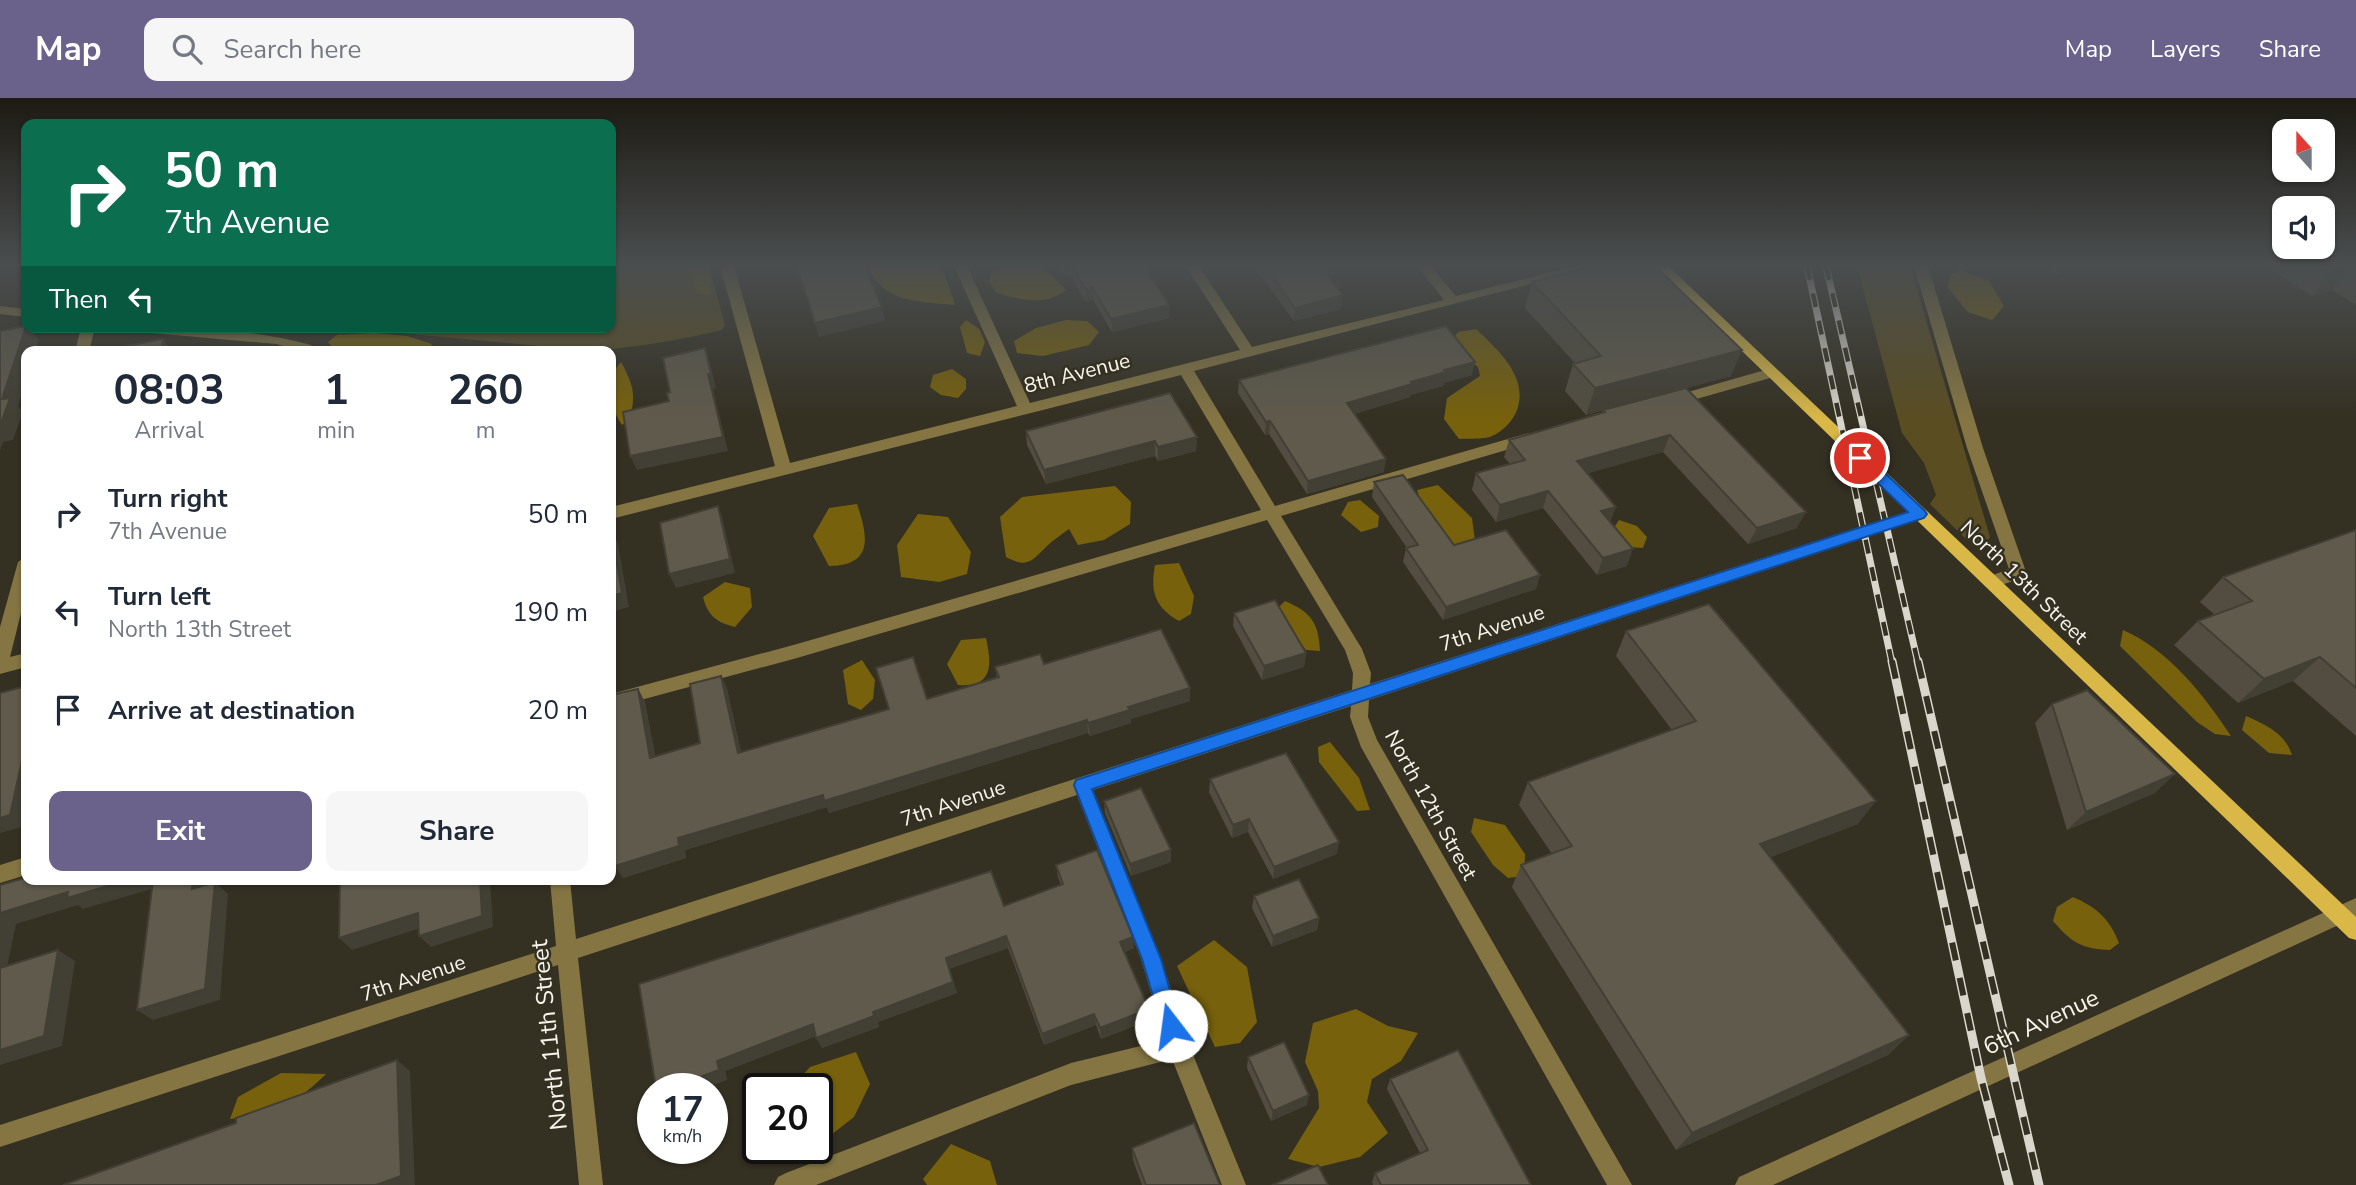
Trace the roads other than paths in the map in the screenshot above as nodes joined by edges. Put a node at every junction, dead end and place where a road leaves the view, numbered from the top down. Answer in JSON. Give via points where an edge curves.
{"nodes":[{"id":1,"x":741,"y":317,"type":"edge"},
{"id":2,"x":983,"y":317,"type":"edge"},
{"id":3,"x":1225,"y":317,"type":"edge"},
{"id":4,"x":1394,"y":317,"type":"edge"},
{"id":5,"x":1713,"y":317,"type":"edge"},
{"id":6,"x":1936,"y":317,"type":"edge"},
{"id":7,"x":197,"y":333,"type":"edge"},
{"id":8,"x":302,"y":346,"type":"edge"},
{"id":9,"x":1249,"y":353,"type":"junction"},
{"id":10,"x":1185,"y":369,"type":"junction"},
{"id":11,"x":1772,"y":373,"type":"junction"},
{"id":12,"x":1654,"y":405,"type":"edge"},
{"id":13,"x":1026,"y":409,"type":"junction"},
{"id":14,"x":1539,"y":435,"type":"edge"},
{"id":15,"x":784,"y":470,"type":"junction"},
{"id":16,"x":616,"y":512,"type":"edge"},
{"id":17,"x":1271,"y":513,"type":"junction"},
{"id":18,"x":1919,"y":514,"type":"junction"},
{"id":19,"x":21,"y":581,"type":"edge"},
{"id":20,"x":1991,"y":582,"type":"junction"},
{"id":21,"x":0,"y":660,"type":"edge"},
{"id":22,"x":21,"y":661,"type":"edge"},
{"id":23,"x":0,"y":667,"type":"edge"},
{"id":24,"x":1361,"y":695,"type":"junction"},
{"id":25,"x":616,"y":700,"type":"edge"},
{"id":26,"x":1082,"y":785,"type":"junction"},
{"id":27,"x":21,"y":868,"type":"edge"},
{"id":28,"x":0,"y":874,"type":"edge"},
{"id":29,"x":560,"y":885,"type":"edge"},
{"id":30,"x":2348,"y":911,"type":"edge"},
{"id":31,"x":2356,"y":931,"type":"edge"},
{"id":32,"x":567,"y":952,"type":"junction"},
{"id":33,"x":1178,"y":1046,"type":"junction"},
{"id":34,"x":0,"y":1136,"type":"edge"},
{"id":35,"x":591,"y":1185,"type":"edge"},
{"id":36,"x":786,"y":1185,"type":"edge"},
{"id":37,"x":1234,"y":1185,"type":"edge"},
{"id":38,"x":1620,"y":1185,"type":"edge"},
{"id":39,"x":1747,"y":1185,"type":"edge"}],
"edges":[{"from":1,"to":15,"type":"street"},
{"from":2,"to":13,"type":"street"},
{"from":3,"to":9,"type":"street"},
{"from":4,"to":9,"type":"street","name":"8th Avenue"},
{"from":5,"to":11,"type":"main road","name":"North 13th Street"},
{"from":6,"to":20,"type":"street","via":[[2017,569],[2014,575]]},
{"from":7,"to":8,"type":"street"},
{"from":9,"to":10,"type":"street","name":"8th Avenue"},
{"from":10,"to":13,"type":"street","name":"8th Avenue"},
{"from":10,"to":17,"type":"street","name":"North 12th Street"},
{"from":11,"to":12,"type":"street"},
{"from":11,"to":18,"type":"main road","name":"North 13th Street"},
{"from":13,"to":15,"type":"street","name":"8th Avenue"},
{"from":14,"to":17,"type":"street"},
{"from":15,"to":16,"type":"street","name":"8th Avenue"},
{"from":17,"to":24,"type":"street","name":"North 12th Street","via":[[1353,649],[1362,673]]},
{"from":17,"to":25,"type":"street"},
{"from":18,"to":20,"type":"main road","name":"North 13th Street"},
{"from":18,"to":24,"type":"street","name":"7th Avenue"},
{"from":19,"to":21,"type":"street"},
{"from":20,"to":30,"type":"main road","name":"North 13th Street"},
{"from":22,"to":23,"type":"street"},
{"from":24,"to":26,"type":"street","name":"7th Avenue"},
{"from":24,"to":38,"type":"street","name":"North 12th Street","via":[[1359,717],[1368,743]]},
{"from":26,"to":32,"type":"street","name":"7th Avenue"},
{"from":26,"to":33,"type":"street","via":[[1151,959]]},
{"from":27,"to":28,"type":"street"},
{"from":29,"to":32,"type":"street","name":"North 11th Street"},
{"from":30,"to":31,"type":"main road","name":"North 13th Street"},
{"from":30,"to":39,"type":"street","name":"6th Avenue"},
{"from":32,"to":34,"type":"street","name":"7th Avenue"},
{"from":32,"to":35,"type":"street","name":"North 11th Street"},
{"from":33,"to":36,"type":"street","via":[[1154,1055],[1103,1062]]},
{"from":33,"to":37,"type":"street"}]}
